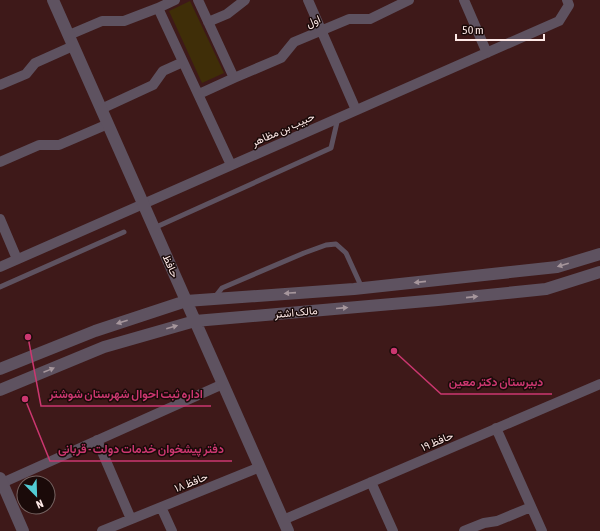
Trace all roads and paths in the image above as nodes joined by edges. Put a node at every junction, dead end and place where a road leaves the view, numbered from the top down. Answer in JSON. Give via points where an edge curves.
{"nodes":[{"id":1,"x":53,"y":0,"type":"edge"},
{"id":2,"x":175,"y":0,"type":"edge"},
{"id":3,"x":198,"y":0,"type":"edge"},
{"id":4,"x":245,"y":0,"type":"edge"},
{"id":5,"x":308,"y":0,"type":"edge"},
{"id":6,"x":409,"y":0,"type":"edge"},
{"id":7,"x":464,"y":0,"type":"edge"},
{"id":8,"x":568,"y":3,"type":"edge"},
{"id":9,"x":158,"y":8,"type":"junction"},
{"id":10,"x":208,"y":22,"type":"junction"},
{"id":11,"x":321,"y":30,"type":"junction"},
{"id":12,"x":71,"y":41,"type":"junction"},
{"id":13,"x":487,"y":53,"type":"junction"},
{"id":14,"x":183,"y":62,"type":"junction"},
{"id":15,"x":234,"y":78,"type":"junction"},
{"id":16,"x":0,"y":85,"type":"edge"},
{"id":17,"x":198,"y":94,"type":"junction"},
{"id":18,"x":101,"y":109,"type":"junction"},
{"id":19,"x":356,"y":110,"type":"junction"},
{"id":20,"x":338,"y":118,"type":"junction"},
{"id":21,"x":108,"y":124,"type":"junction"},
{"id":22,"x":0,"y":162,"type":"edge"},
{"id":23,"x":231,"y":165,"type":"junction"},
{"id":24,"x":143,"y":204,"type":"junction"},
{"id":25,"x":0,"y":219,"type":"edge"},
{"id":26,"x":154,"y":228,"type":"junction"},
{"id":27,"x":124,"y":232,"type":"dead end"},
{"id":28,"x":600,"y":254,"type":"edge"},
{"id":29,"x":17,"y":259,"type":"junction"},
{"id":30,"x":0,"y":267,"type":"edge"},
{"id":31,"x":600,"y":272,"type":"edge"},
{"id":32,"x":0,"y":287,"type":"edge"},
{"id":33,"x":362,"y":288,"type":"junction"},
{"id":34,"x":214,"y":299,"type":"junction"},
{"id":35,"x":186,"y":302,"type":"junction"},
{"id":36,"x":195,"y":321,"type":"junction"},
{"id":37,"x":0,"y":369,"type":"edge"},
{"id":38,"x":223,"y":384,"type":"junction"},
{"id":39,"x":600,"y":384,"type":"edge"},
{"id":40,"x":0,"y":390,"type":"edge"},
{"id":41,"x":496,"y":428,"type":"junction"},
{"id":42,"x":97,"y":440,"type":"junction"},
{"id":43,"x":260,"y":467,"type":"junction"},
{"id":44,"x":1,"y":481,"type":"edge"},
{"id":45,"x":371,"y":482,"type":"junction"},
{"id":46,"x":161,"y":507,"type":"junction"},
{"id":47,"x":531,"y":507,"type":"junction"},
{"id":48,"x":131,"y":519,"type":"junction"},
{"id":49,"x":286,"y":525,"type":"edge"},
{"id":50,"x":23,"y":531,"type":"edge"},
{"id":51,"x":102,"y":531,"type":"edge"},
{"id":52,"x":172,"y":531,"type":"edge"},
{"id":53,"x":393,"y":531,"type":"edge"},
{"id":54,"x":464,"y":531,"type":"edge"},
{"id":55,"x":542,"y":531,"type":"edge"}],
"edges":[{"from":1,"to":12,"type":"street","name":"حافظ"},
{"from":2,"to":9,"type":"street"},
{"from":3,"to":10,"type":"street"},
{"from":4,"to":10,"type":"street","via":[[227,14]]},
{"from":5,"to":11,"type":"street"},
{"from":6,"to":11,"type":"street","name":"اول","via":[[370,19],[349,19]]},
{"from":7,"to":13,"type":"street"},
{"from":8,"to":13,"type":"street","name":"حبیب بن مظاهر","via":[[559,21]]},
{"from":9,"to":12,"type":"street","via":[[124,21],[102,21]]},
{"from":9,"to":14,"type":"street"},
{"from":10,"to":15,"type":"street"},
{"from":11,"to":15,"type":"street","name":"اول","via":[[294,42],[281,58]]},
{"from":11,"to":19,"type":"street"},
{"from":12,"to":16,"type":"street","via":[[35,63],[26,74]]},
{"from":12,"to":18,"type":"street","name":"حافظ"},
{"from":13,"to":19,"type":"street","name":"حبیب بن مظاهر"},
{"from":14,"to":17,"type":"street"},
{"from":14,"to":18,"type":"street","via":[[163,71],[153,85]]},
{"from":15,"to":17,"type":"street","name":"اول"},
{"from":17,"to":23,"type":"street"},
{"from":18,"to":21,"type":"street","name":"حافظ"},
{"from":19,"to":20,"type":"street","name":"حبیب بن مظاهر"},
{"from":20,"to":23,"type":"street","name":"حبیب بن مظاهر"},
{"from":20,"to":26,"type":"lane","via":[[332,148]]},
{"from":21,"to":22,"type":"street","via":[[59,145],[39,145]]},
{"from":21,"to":24,"type":"street","name":"حافظ"},
{"from":23,"to":24,"type":"street","name":"حبیب بن مظاهر"},
{"from":24,"to":26,"type":"street","name":"حافظ"},
{"from":24,"to":29,"type":"street","name":"حبیب بن مظاهر"},
{"from":25,"to":29,"type":"street"},
{"from":26,"to":35,"type":"street","name":"حافظ"},
{"from":27,"to":32,"type":"lane"},
{"from":28,"to":33,"type":"street","name":"مالک اشتر","one_way":true,"via":[[557,267]]},
{"from":29,"to":30,"type":"street","name":"حبیب بن مظاهر"},
{"from":36,"to":31,"type":"street","name":"مالک اشتر","one_way":true,"via":[[546,289]]},
{"from":33,"to":34,"type":"street","name":"مالک اشتر","one_way":true},
{"from":33,"to":34,"type":"lane","via":[[346,253],[336,244],[304,253],[222,288]]},
{"from":34,"to":35,"type":"street","name":"مالک اشتر"},
{"from":35,"to":36,"type":"street","name":"حافظ"},
{"from":35,"to":37,"type":"street","name":"مالک اشتر","one_way":true,"via":[[95,331]]},
{"from":36,"to":38,"type":"street","name":"حافظ"},
{"from":40,"to":36,"type":"street","name":"مالک اشتر","one_way":true,"via":[[104,347]]},
{"from":38,"to":42,"type":"street"},
{"from":38,"to":43,"type":"street","name":"حافظ"},
{"from":39,"to":41,"type":"street","name":"حافظ ۱۹"},
{"from":41,"to":45,"type":"street","name":"حافظ ۱۹"},
{"from":41,"to":47,"type":"street"},
{"from":42,"to":44,"type":"street"},
{"from":42,"to":48,"type":"street"},
{"from":43,"to":46,"type":"street","name":"حافظ ۱۸"},
{"from":43,"to":49,"type":"street","name":"حافظ"},
{"from":44,"to":50,"type":"street"},
{"from":45,"to":49,"type":"street","name":"حافظ ۱۹"},
{"from":45,"to":53,"type":"street"},
{"from":46,"to":48,"type":"street","name":"حافظ ۱۸"},
{"from":46,"to":52,"type":"street"},
{"from":47,"to":54,"type":"street","via":[[497,522],[484,523]]},
{"from":47,"to":55,"type":"street"},
{"from":48,"to":51,"type":"street","name":"حافظ ۱۸"}]}
